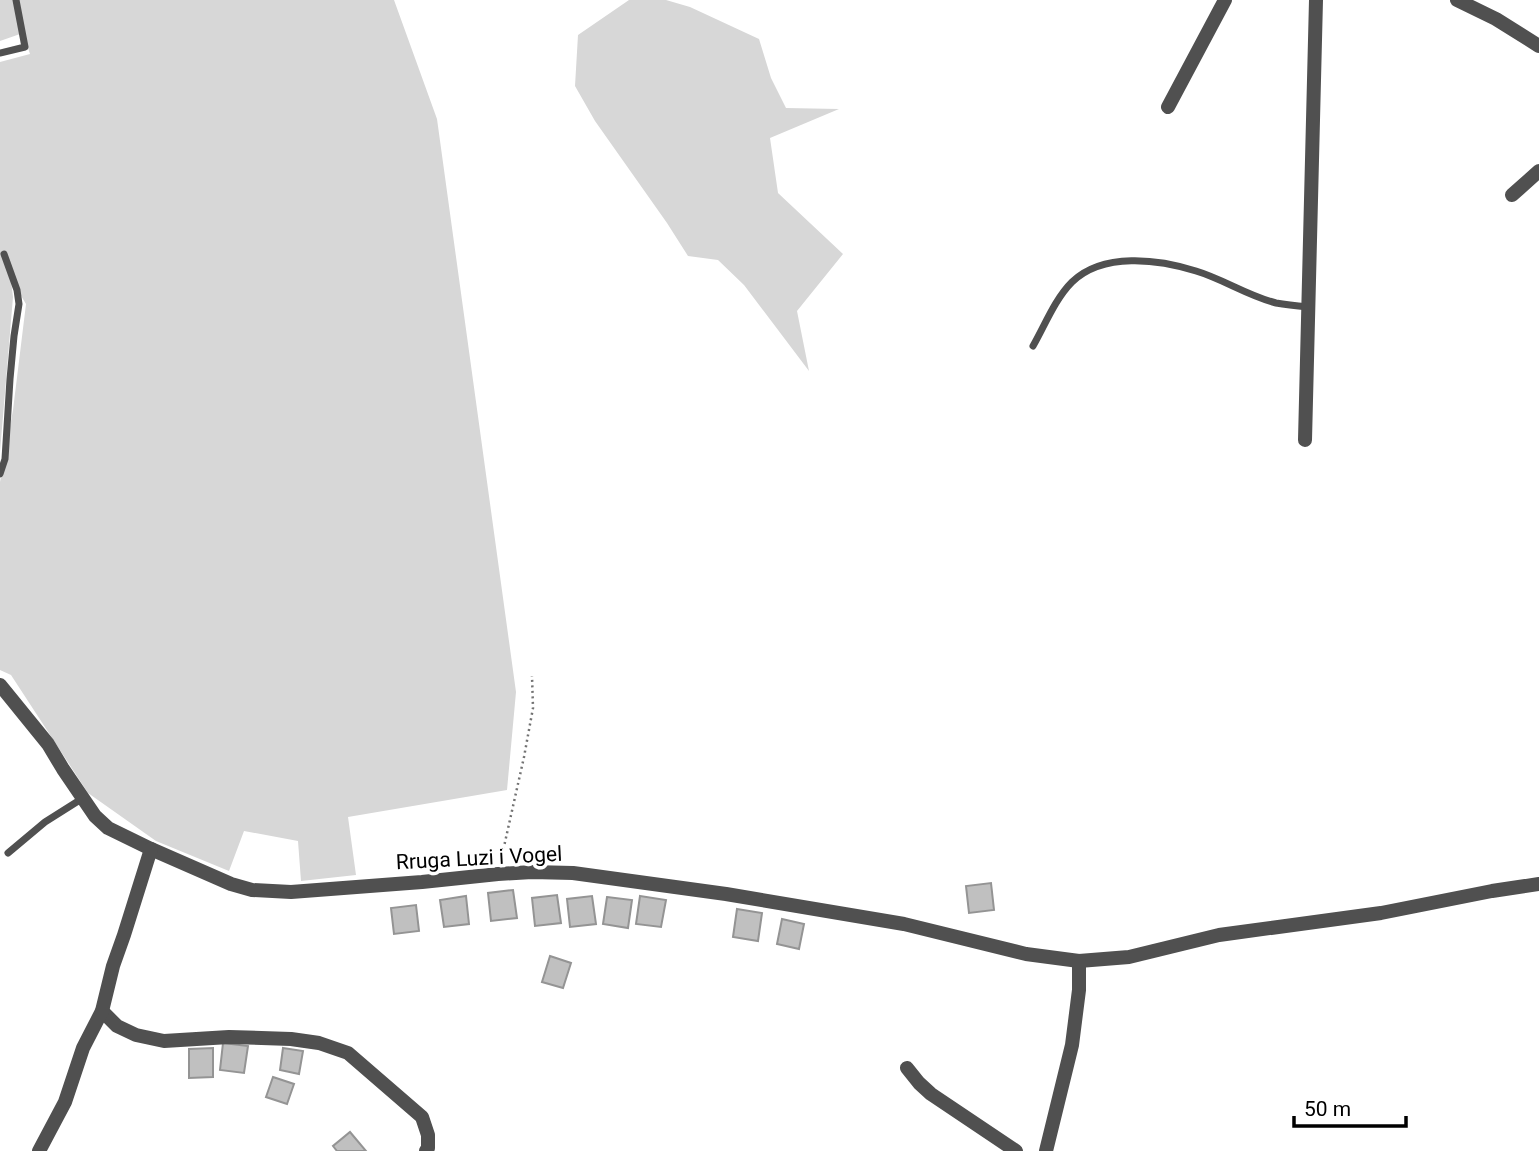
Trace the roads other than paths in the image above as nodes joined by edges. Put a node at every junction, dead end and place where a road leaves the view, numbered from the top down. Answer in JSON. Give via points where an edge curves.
{"nodes":[{"id":1,"x":16,"y":0,"type":"edge"},
{"id":2,"x":1225,"y":0,"type":"edge"},
{"id":3,"x":1316,"y":0,"type":"edge"},
{"id":4,"x":1457,"y":0,"type":"edge"},
{"id":5,"x":1539,"y":46,"type":"edge"},
{"id":6,"x":0,"y":52,"type":"edge"},
{"id":7,"x":1168,"y":107,"type":"dead end"},
{"id":8,"x":1539,"y":171,"type":"edge"},
{"id":9,"x":1512,"y":195,"type":"dead end"},
{"id":10,"x":4,"y":254,"type":"dead end"},
{"id":11,"x":1308,"y":307,"type":"junction"},
{"id":12,"x":1033,"y":346,"type":"dead end"},
{"id":13,"x":1305,"y":440,"type":"dead end"},
{"id":14,"x":0,"y":474,"type":"edge"},
{"id":15,"x":0,"y":685,"type":"edge"},
{"id":16,"x":83,"y":798,"type":"junction"},
{"id":17,"x":151,"y":849,"type":"junction"},
{"id":18,"x":8,"y":853,"type":"dead end"},
{"id":19,"x":1539,"y":884,"type":"edge"},
{"id":20,"x":1079,"y":961,"type":"junction"},
{"id":21,"x":102,"y":1012,"type":"junction"},
{"id":22,"x":907,"y":1068,"type":"dead end"},
{"id":23,"x":38,"y":1151,"type":"edge"},
{"id":24,"x":426,"y":1151,"type":"edge"},
{"id":25,"x":1016,"y":1151,"type":"edge"},
{"id":26,"x":1046,"y":1151,"type":"edge"}],
"edges":[{"from":1,"to":6,"type":"lane","via":[[25,47]]},
{"from":2,"to":7,"type":"street"},
{"from":3,"to":11,"type":"street"},
{"from":4,"to":5,"type":"street"},
{"from":8,"to":9,"type":"street"},
{"from":10,"to":14,"type":"lane","via":[[19,304]]},
{"from":11,"to":12,"type":"lane","via":[[1273,302],[1173,265],[1114,262],[1085,271],[1071,283]]},
{"from":11,"to":13,"type":"street"},
{"from":15,"to":16,"type":"street","name":"Rruga Luzi i Vogel","via":[[48,744]]},
{"from":16,"to":17,"type":"street","name":"Rruga Luzi i Vogel","via":[[108,828]]},
{"from":16,"to":18,"type":"lane"},
{"from":17,"to":20,"type":"street","name":"Rruga Luzi i Vogel","via":[[253,890],[573,873],[904,924],[1026,954]]},
{"from":17,"to":21,"type":"street"},
{"from":19,"to":20,"type":"street","name":"Rruga Luzi i Vogel","via":[[1381,913],[1219,935],[1129,957]]},
{"from":20,"to":26,"type":"street","via":[[1072,1045]]},
{"from":21,"to":23,"type":"street","via":[[83,1048],[65,1101]]},
{"from":21,"to":24,"type":"street","via":[[136,1035],[164,1041],[291,1039],[348,1052],[422,1117],[428,1135]]},
{"from":22,"to":25,"type":"street","via":[[931,1094]]}]}
